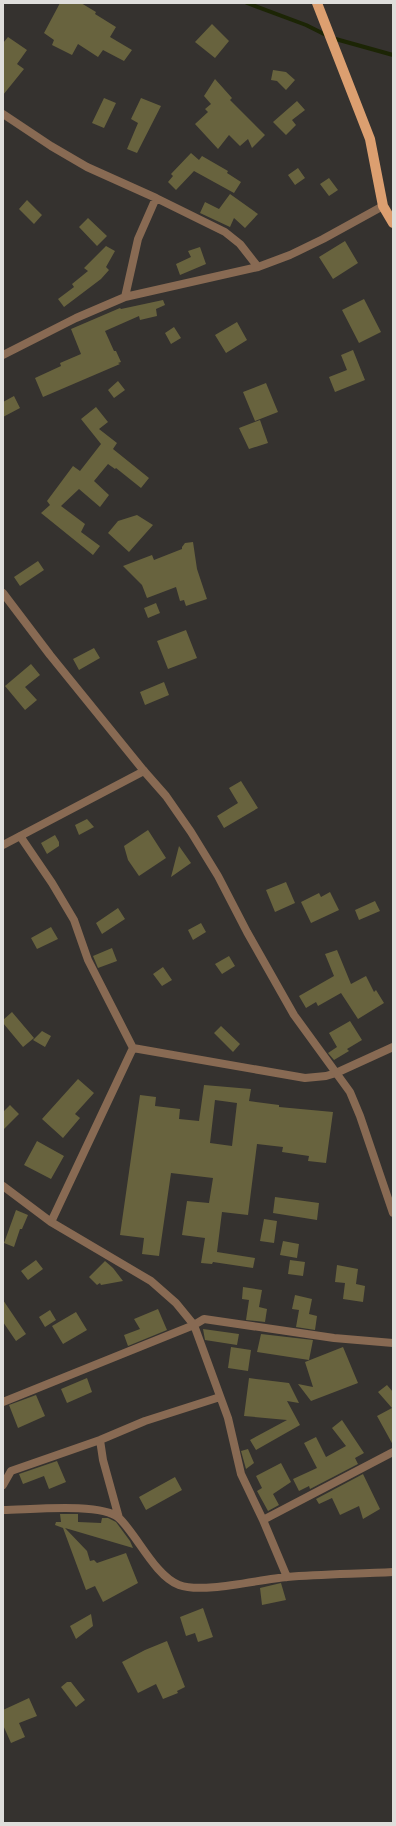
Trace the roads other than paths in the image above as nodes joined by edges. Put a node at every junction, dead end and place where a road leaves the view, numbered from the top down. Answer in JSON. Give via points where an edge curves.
{"nodes":[{"id":1,"x":317,"y":3,"type":"edge"},
{"id":2,"x":3,"y":114,"type":"edge"},
{"id":3,"x":156,"y":198,"type":"junction"},
{"id":4,"x":383,"y":206,"type":"junction"},
{"id":5,"x":393,"y":224,"type":"edge"},
{"id":6,"x":258,"y":267,"type":"junction"},
{"id":7,"x":125,"y":297,"type":"junction"},
{"id":8,"x":3,"y":355,"type":"edge"},
{"id":9,"x":3,"y":593,"type":"edge"},
{"id":10,"x":144,"y":772,"type":"junction"},
{"id":11,"x":20,"y":836,"type":"junction"},
{"id":12,"x":3,"y":845,"type":"edge"},
{"id":13,"x":393,"y":1047,"type":"edge"},
{"id":14,"x":133,"y":1048,"type":"junction"},
{"id":15,"x":336,"y":1073,"type":"junction"},
{"id":16,"x":3,"y":1186,"type":"edge"},
{"id":17,"x":392,"y":1209,"type":"edge"},
{"id":18,"x":50,"y":1222,"type":"junction"},
{"id":19,"x":194,"y":1325,"type":"junction"},
{"id":20,"x":393,"y":1342,"type":"edge"},
{"id":21,"x":220,"y":1397,"type":"junction"},
{"id":22,"x":3,"y":1402,"type":"edge"},
{"id":23,"x":100,"y":1440,"type":"junction"},
{"id":24,"x":393,"y":1452,"type":"edge"},
{"id":25,"x":3,"y":1485,"type":"edge"},
{"id":26,"x":3,"y":1510,"type":"edge"},
{"id":27,"x":119,"y":1518,"type":"junction"},
{"id":28,"x":263,"y":1520,"type":"junction"},
{"id":29,"x":393,"y":1572,"type":"edge"},
{"id":30,"x":286,"y":1577,"type":"junction"}],
"edges":[{"from":1,"to":4,"type":"main road","via":[[370,139]]},
{"from":2,"to":3,"type":"street","via":[[87,167]]},
{"from":3,"to":6,"type":"street","via":[[225,232],[240,244]]},
{"from":3,"to":7,"type":"street","via":[[138,239]]},
{"from":4,"to":5,"type":"main road"},
{"from":4,"to":6,"type":"street","via":[[323,240]]},
{"from":6,"to":7,"type":"street"},
{"from":7,"to":8,"type":"street","via":[[76,318]]},
{"from":9,"to":10,"type":"street","via":[[50,656]]},
{"from":10,"to":11,"type":"street"},
{"from":10,"to":15,"type":"street","via":[[166,796],[191,832],[294,1015]]},
{"from":11,"to":12,"type":"street"},
{"from":11,"to":14,"type":"street","via":[[74,920],[88,960]]},
{"from":13,"to":15,"type":"street"},
{"from":14,"to":15,"type":"street","via":[[305,1078]]},
{"from":14,"to":18,"type":"street"},
{"from":15,"to":17,"type":"street","via":[[350,1092],[360,1116]]},
{"from":16,"to":18,"type":"street"},
{"from":18,"to":19,"type":"street","via":[[151,1281],[176,1303]]},
{"from":19,"to":20,"type":"street","via":[[204,1319],[334,1338]]},
{"from":19,"to":21,"type":"street"},
{"from":19,"to":22,"type":"street"},
{"from":21,"to":23,"type":"street","via":[[145,1421]]},
{"from":21,"to":28,"type":"street","via":[[228,1418],[241,1474]]},
{"from":23,"to":25,"type":"street","via":[[11,1471]]},
{"from":23,"to":27,"type":"street"},
{"from":24,"to":28,"type":"street"},
{"from":26,"to":27,"type":"street","via":[[88,1508],[106,1511]]},
{"from":27,"to":30,"type":"street","via":[[151,1560],[179,1585],[199,1589]]},
{"from":28,"to":30,"type":"street"},
{"from":29,"to":30,"type":"street"}]}
